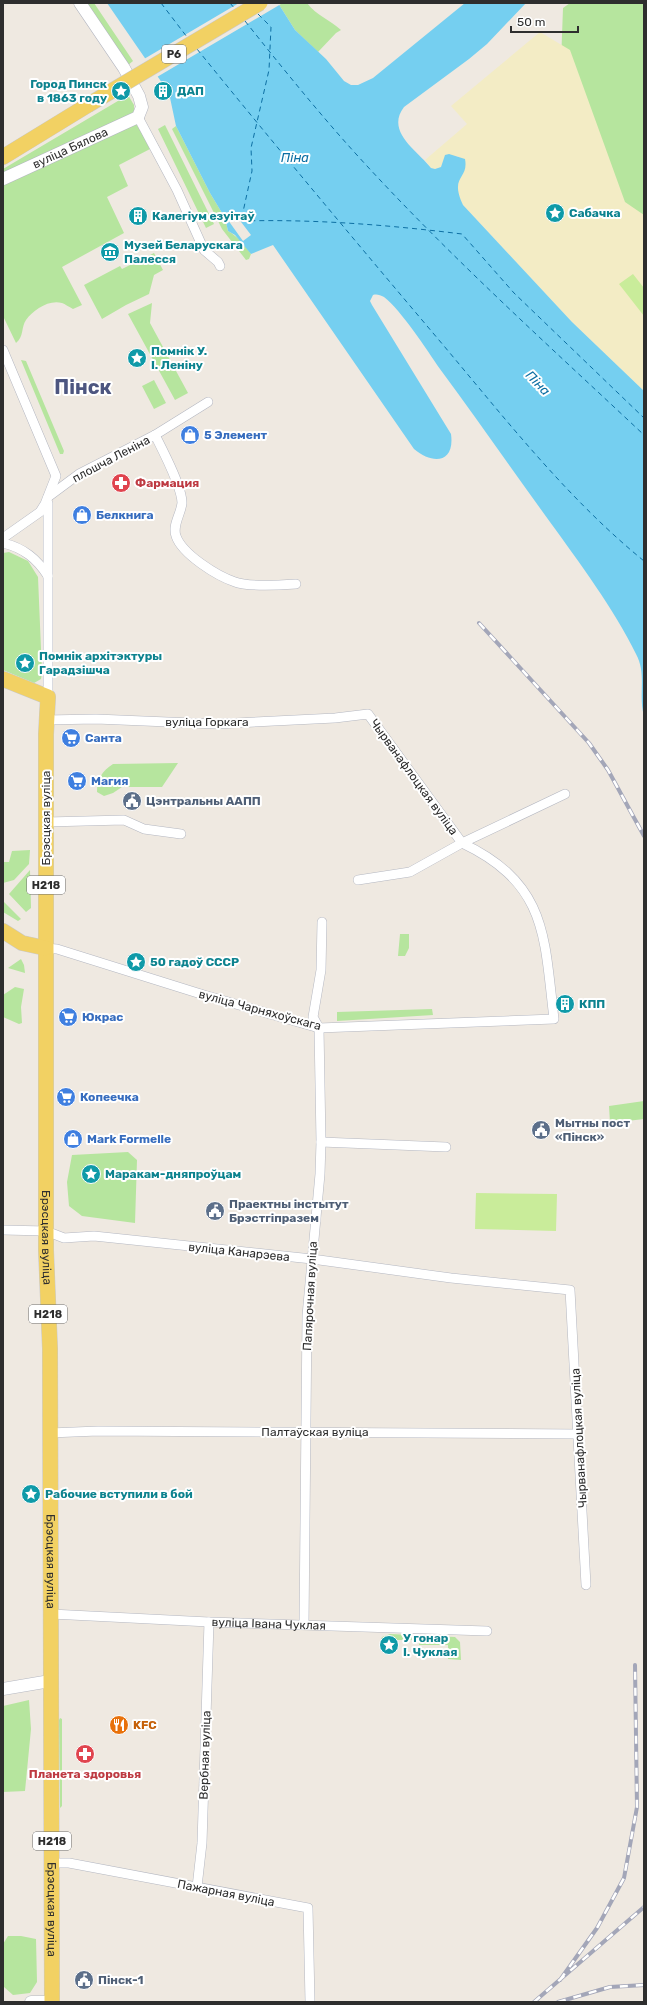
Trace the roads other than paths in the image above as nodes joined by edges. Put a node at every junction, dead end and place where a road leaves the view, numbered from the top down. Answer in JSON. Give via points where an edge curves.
{"nodes":[{"id":1,"x":80,"y":3,"type":"edge"},
{"id":2,"x":260,"y":3,"type":"edge"},
{"id":3,"x":138,"y":117,"type":"junction"},
{"id":4,"x":3,"y":157,"type":"edge"},
{"id":5,"x":3,"y":179,"type":"edge"},
{"id":6,"x":220,"y":266,"type":"dead end"},
{"id":7,"x":3,"y":350,"type":"edge"},
{"id":8,"x":208,"y":402,"type":"dead end"},
{"id":9,"x":155,"y":435,"type":"junction"},
{"id":10,"x":48,"y":497,"type":"junction"},
{"id":11,"x":3,"y":538,"type":"edge"},
{"id":12,"x":3,"y":543,"type":"edge"},
{"id":13,"x":48,"y":576,"type":"junction"},
{"id":14,"x":296,"y":584,"type":"dead end"},
{"id":15,"x":3,"y":679,"type":"edge"},
{"id":16,"x":48,"y":697,"type":"junction"},
{"id":17,"x":368,"y":714,"type":"joint"},
{"id":18,"x":46,"y":720,"type":"junction"},
{"id":19,"x":565,"y":794,"type":"dead end"},
{"id":20,"x":46,"y":822,"type":"junction"},
{"id":21,"x":180,"y":834,"type":"dead end"},
{"id":22,"x":462,"y":843,"type":"junction"},
{"id":23,"x":358,"y":880,"type":"dead end"},
{"id":24,"x":322,"y":922,"type":"dead end"},
{"id":25,"x":3,"y":931,"type":"edge"},
{"id":26,"x":45,"y":948,"type":"junction"},
{"id":27,"x":554,"y":1019,"type":"joint"},
{"id":28,"x":319,"y":1028,"type":"junction"},
{"id":29,"x":321,"y":1142,"type":"junction"},
{"id":30,"x":446,"y":1147,"type":"dead end"},
{"id":31,"x":3,"y":1230,"type":"edge"},
{"id":32,"x":46,"y":1231,"type":"junction"},
{"id":33,"x":312,"y":1259,"type":"junction"},
{"id":34,"x":570,"y":1290,"type":"joint"},
{"id":35,"x":306,"y":1432,"type":"junction"},
{"id":36,"x":50,"y":1433,"type":"junction"},
{"id":37,"x":579,"y":1434,"type":"junction"},
{"id":38,"x":586,"y":1585,"type":"dead end"},
{"id":39,"x":50,"y":1614,"type":"junction"},
{"id":40,"x":209,"y":1622,"type":"junction"},
{"id":41,"x":304,"y":1625,"type":"junction"},
{"id":42,"x":487,"y":1631,"type":"dead end"},
{"id":43,"x":50,"y":1680,"type":"junction"},
{"id":44,"x":3,"y":1689,"type":"edge"},
{"id":45,"x":52,"y":1863,"type":"junction"},
{"id":46,"x":197,"y":1887,"type":"junction"},
{"id":47,"x":31,"y":2002,"type":"edge"},
{"id":48,"x":53,"y":2002,"type":"edge"},
{"id":49,"x":310,"y":2002,"type":"edge"}],
"edges":[{"from":1,"to":3,"type":"street","via":[[124,68],[139,96],[142,107]]},
{"from":2,"to":4,"type":"main road","name":"вуліца Бялова","number":"Р6","bridge":true},
{"from":3,"to":5,"type":"street","name":"вуліца Бялова"},
{"from":3,"to":6,"type":"street","via":[[177,190],[204,250]]},
{"from":7,"to":10,"type":"street","name":"плошча Леніна","via":[[56,476]]},
{"from":8,"to":9,"type":"street","name":"плошча Леніна"},
{"from":9,"to":10,"type":"street","name":"плошча Леніна","via":[[79,474]]},
{"from":9,"to":14,"type":"street","via":[[174,473],[182,503],[175,535],[183,549],[208,568],[236,582]]},
{"from":10,"to":11,"type":"street","via":[[40,512]]},
{"from":10,"to":13,"type":"street","name":"Брэсцкая вуліца"},
{"from":12,"to":13,"type":"street","via":[[24,551]]},
{"from":13,"to":16,"type":"street","name":"Брэсцкая вуліца"},
{"from":15,"to":16,"type":"main road"},
{"from":16,"to":18,"type":"main road","name":"Брэсцкая вуліца","number":"Н218"},
{"from":17,"to":18,"type":"street","name":"вуліца Горкага","via":[[216,724],[96,719]]},
{"from":17,"to":22,"type":"street","name":"Чырванафлоцкая вуліца"},
{"from":18,"to":20,"type":"main road","name":"Брэсцкая вуліца","number":"Н218"},
{"from":19,"to":22,"type":"street"},
{"from":20,"to":21,"type":"street","via":[[124,820],[144,829]]},
{"from":20,"to":26,"type":"main road","name":"Брэсцкая вуліца","number":"Н218"},
{"from":22,"to":23,"type":"street","via":[[410,872]]},
{"from":22,"to":27,"type":"street","name":"Чырванафлоцкая вуліца","via":[[473,848],[518,882],[532,902],[543,931]]},
{"from":24,"to":28,"type":"street","name":"Папярочная вуліца","via":[[321,970],[313,1016]]},
{"from":25,"to":26,"type":"main road","via":[[22,943]]},
{"from":26,"to":28,"type":"street","name":"вуліца Чарняхоўскага","via":[[57,949]]},
{"from":26,"to":32,"type":"main road","name":"Брэсцкая вуліца","number":"Н218"},
{"from":27,"to":28,"type":"street","name":"вуліца Чарняхоўскага"},
{"from":28,"to":29,"type":"street","name":"Папярочная вуліца"},
{"from":29,"to":30,"type":"street"},
{"from":29,"to":33,"type":"street","name":"Папярочная вуліца"},
{"from":31,"to":32,"type":"street","name":"вуліца Канарэева"},
{"from":32,"to":33,"type":"street","name":"вуліца Канарэева","via":[[64,1238],[94,1236]]},
{"from":32,"to":36,"type":"main road","name":"Брэсцкая вуліца","number":"Н218"},
{"from":33,"to":34,"type":"street","name":"вуліца Канарэева","via":[[451,1278]]},
{"from":33,"to":35,"type":"street","name":"Папярочная вуліца","via":[[307,1316]]},
{"from":34,"to":37,"type":"street","name":"Чырванафлоцкая вуліца"},
{"from":35,"to":36,"type":"street","name":"Палтаўская вуліца"},
{"from":35,"to":37,"type":"street","name":"Палтаўская вуліца"},
{"from":35,"to":41,"type":"street","name":"Папярочная вуліца"},
{"from":36,"to":39,"type":"main road","name":"Брэсцкая вуліца","number":"Н218"},
{"from":37,"to":38,"type":"street","name":"Чырванафлоцкая вуліца"},
{"from":39,"to":40,"type":"street","name":"вуліца Івана Чуклая"},
{"from":39,"to":43,"type":"main road","name":"Брэсцкая вуліца","number":"Н218"},
{"from":40,"to":41,"type":"street","name":"вуліца Івана Чуклая"},
{"from":40,"to":46,"type":"street","name":"Вербная вуліца","via":[[202,1843]]},
{"from":41,"to":42,"type":"street","name":"вуліца Івана Чуклая"},
{"from":43,"to":44,"type":"street"},
{"from":43,"to":45,"type":"main road","name":"Брэсцкая вуліца","number":"Н218"},
{"from":45,"to":46,"type":"street","name":"Пажарная вуліца","via":[[69,1863]]},
{"from":45,"to":48,"type":"main road","name":"Брэсцкая вуліца","number":"Н218"},
{"from":46,"to":49,"type":"street","name":"Пажарная вуліца","via":[[308,1908]]},
{"from":47,"to":48,"type":"street"}]}
